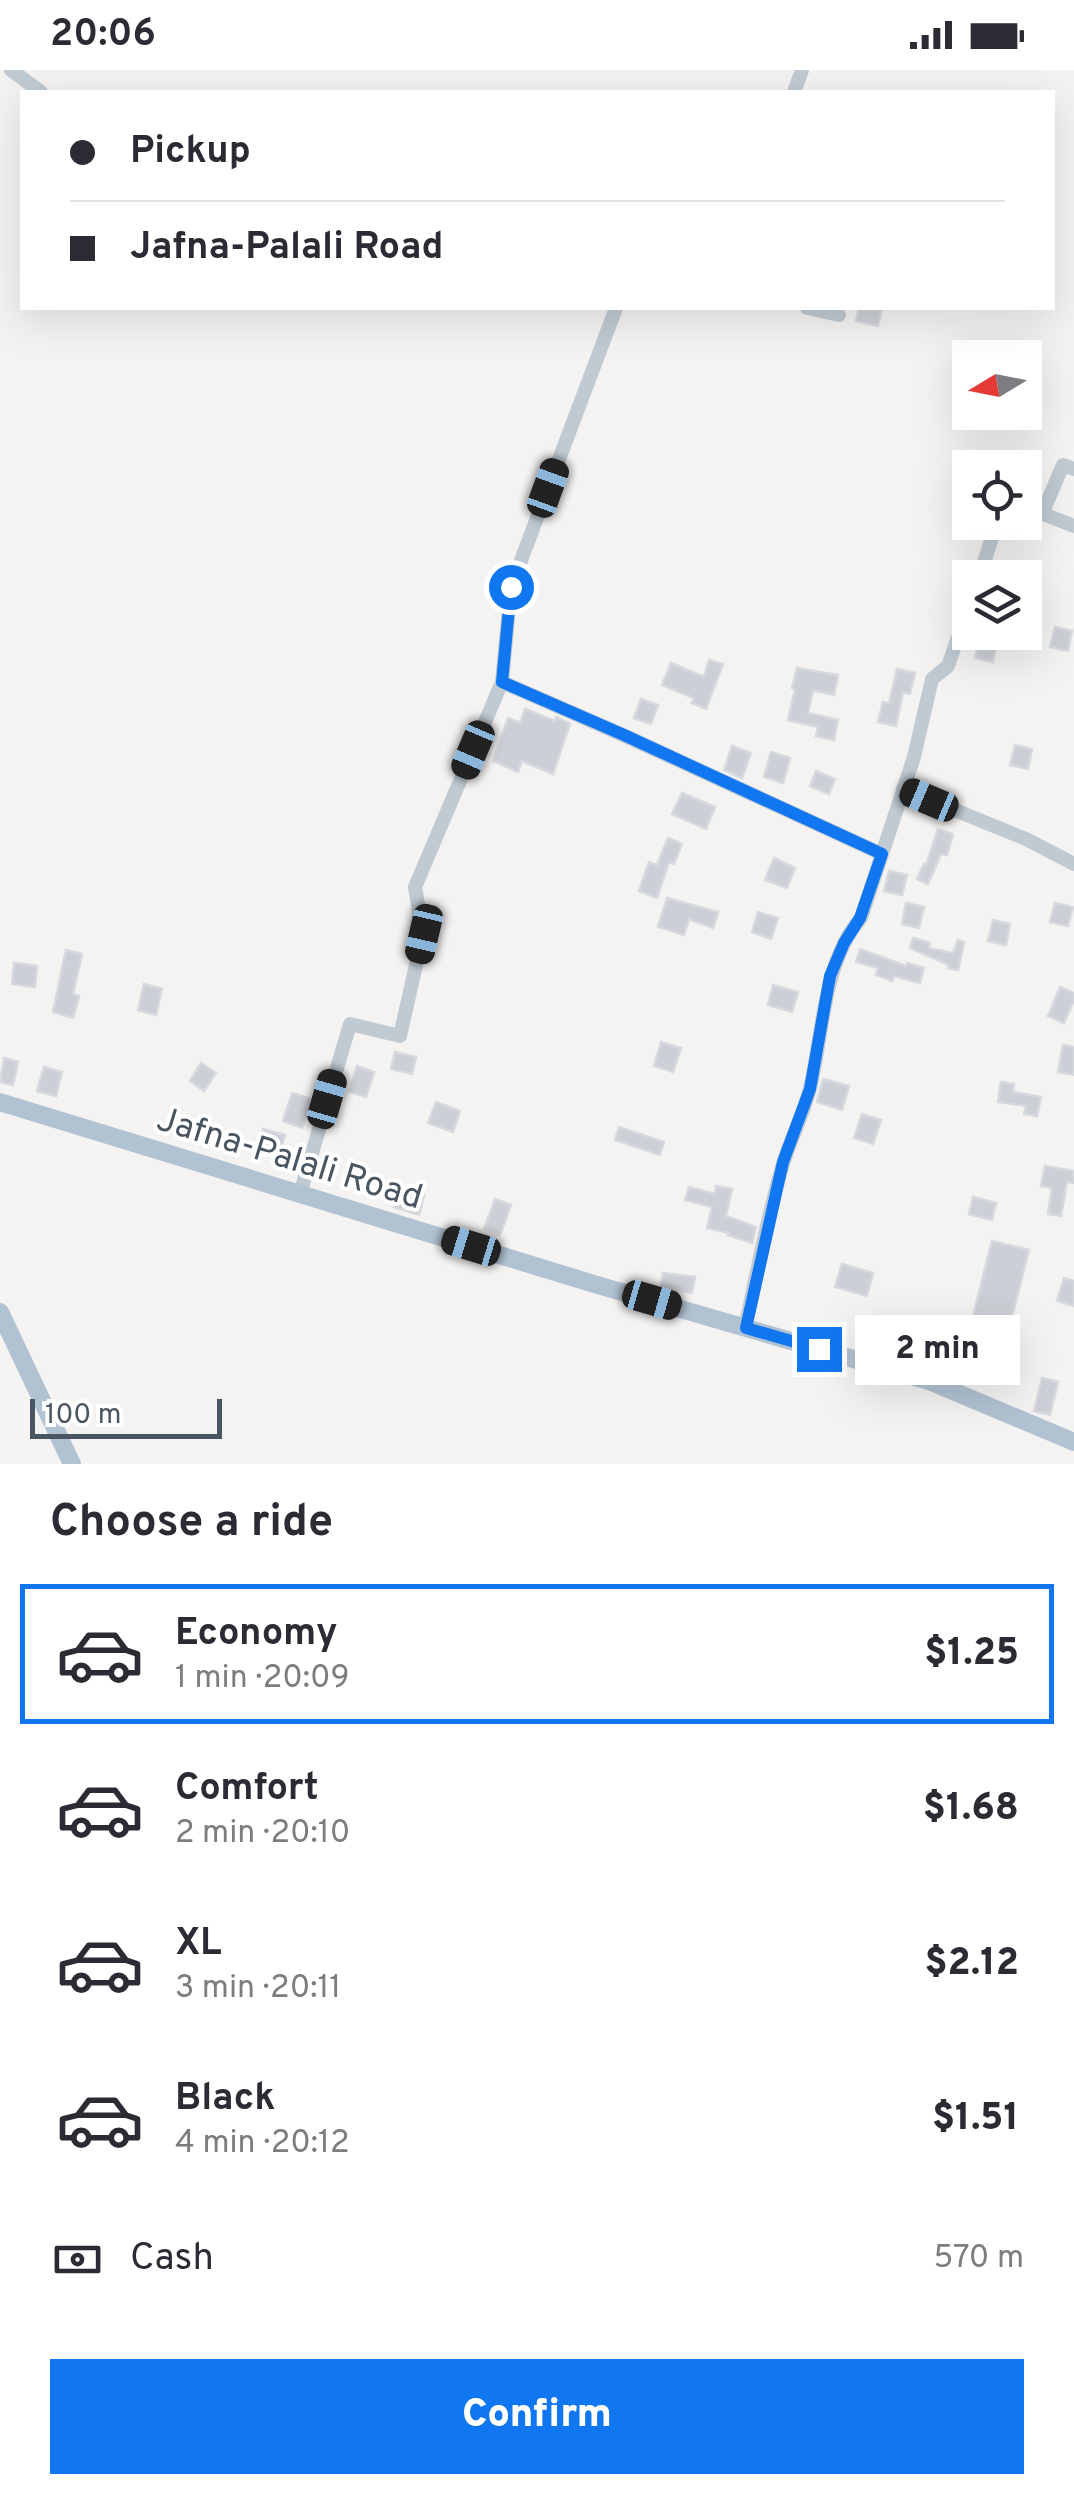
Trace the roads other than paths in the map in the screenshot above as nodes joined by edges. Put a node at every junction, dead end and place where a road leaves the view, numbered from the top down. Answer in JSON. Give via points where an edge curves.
{"nodes":[{"id":1,"x":11,"y":70,"type":"edge"},
{"id":2,"x":39,"y":90,"type":"edge"},
{"id":3,"x":615,"y":310,"type":"edge"},
{"id":4,"x":816,"y":310,"type":"edge"},
{"id":5,"x":839,"y":315,"type":"dead end"},
{"id":6,"x":1074,"y":469,"type":"edge"},
{"id":7,"x":1042,"y":514,"type":"joint"},
{"id":8,"x":1074,"y":526,"type":"edge"},
{"id":9,"x":954,"y":650,"type":"edge"},
{"id":10,"x":502,"y":682,"type":"junction"},
{"id":11,"x":904,"y":789,"type":"junction"},
{"id":12,"x":882,"y":854,"type":"junction"},
{"id":13,"x":1074,"y":864,"type":"edge"},
{"id":14,"x":0,"y":1102,"type":"edge"},
{"id":15,"x":300,"y":1194,"type":"junction"},
{"id":16,"x":0,"y":1312,"type":"edge"},
{"id":17,"x":746,"y":1328,"type":"junction"},
{"id":18,"x":1074,"y":1442,"type":"edge"},
{"id":19,"x":72,"y":1464,"type":"edge"}],
"edges":[{"from":1,"to":2,"type":"street"},
{"from":3,"to":10,"type":"street","via":[[511,587]]},
{"from":4,"to":5,"type":"street"},
{"from":6,"to":7,"type":"street","via":[[1063,465]]},
{"from":7,"to":8,"type":"street"},
{"from":9,"to":11,"type":"street","via":[[948,666],[932,679]]},
{"from":10,"to":12,"type":"street"},
{"from":10,"to":15,"type":"street","via":[[415,886],[424,934],[400,1036],[350,1024]]},
{"from":11,"to":12,"type":"street"},
{"from":11,"to":13,"type":"street"},
{"from":12,"to":17,"type":"street","via":[[830,976],[810,1089],[783,1162]]},
{"from":14,"to":15,"type":"main road","name":"Jafna-Palali Road"},
{"from":15,"to":17,"type":"main road","name":"Jafna-Palali Road"},
{"from":16,"to":19,"type":"main road"},
{"from":17,"to":18,"type":"main road","name":"Jafna-Palali Road","via":[[929,1381]]}]}
